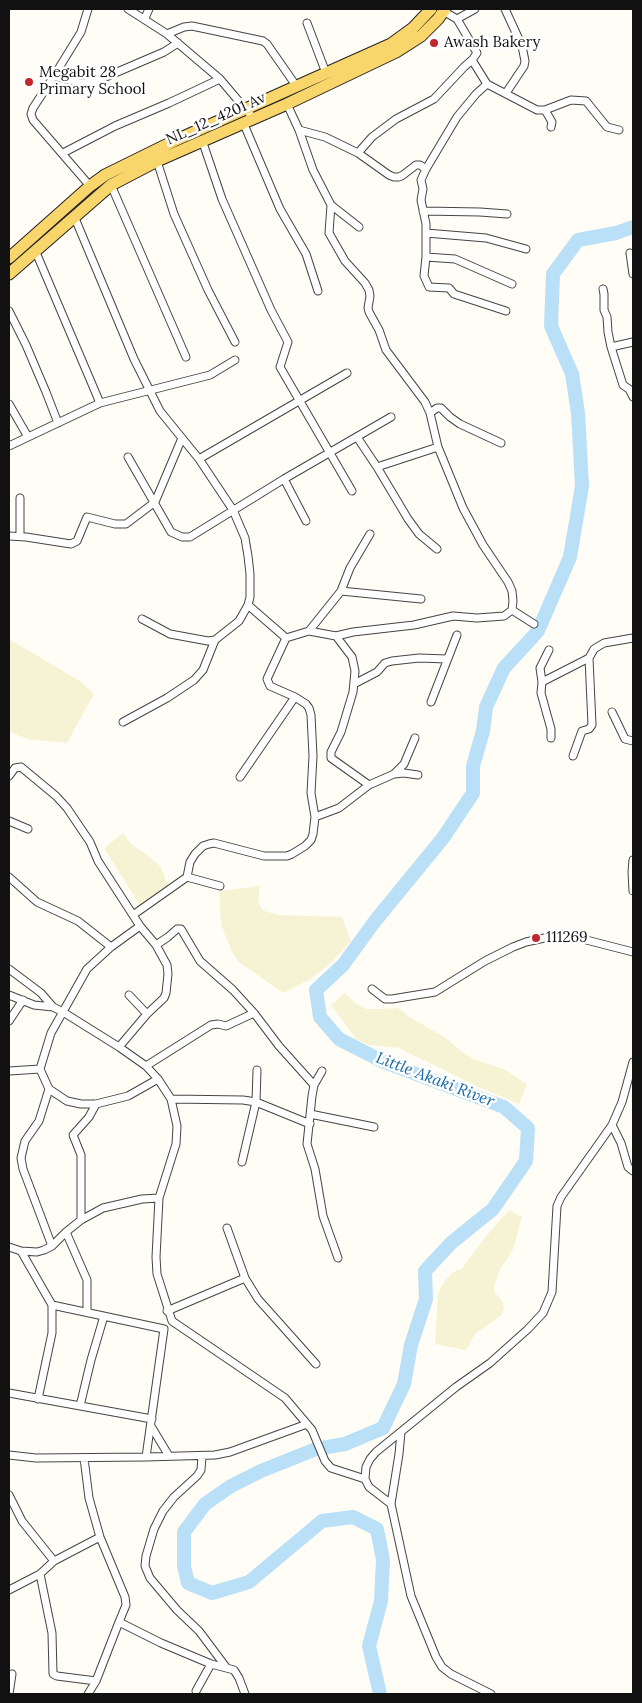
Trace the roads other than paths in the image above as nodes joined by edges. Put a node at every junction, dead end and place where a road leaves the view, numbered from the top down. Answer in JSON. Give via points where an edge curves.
{"nodes":[{"id":1,"x":88,"y":9,"type":"edge"},
{"id":2,"x":128,"y":9,"type":"edge"},
{"id":3,"x":148,"y":9,"type":"edge"},
{"id":4,"x":431,"y":9,"type":"edge"},
{"id":5,"x":475,"y":9,"type":"edge"},
{"id":6,"x":505,"y":9,"type":"edge"},
{"id":7,"x":444,"y":10,"type":"edge"},
{"id":8,"x":145,"y":18,"type":"junction"},
{"id":9,"x":457,"y":19,"type":"junction"},
{"id":10,"x":307,"y":23,"type":"dead end"},
{"id":11,"x":167,"y":34,"type":"junction"},
{"id":12,"x":178,"y":43,"type":"junction"},
{"id":13,"x":472,"y":60,"type":"junction"},
{"id":14,"x":326,"y":73,"type":"junction"},
{"id":15,"x":54,"y":76,"type":"junction"},
{"id":16,"x":220,"y":79,"type":"junction"},
{"id":17,"x":487,"y":84,"type":"junction"},
{"id":18,"x":297,"y":87,"type":"junction"},
{"id":19,"x":506,"y":93,"type":"junction"},
{"id":20,"x":287,"y":104,"type":"junction"},
{"id":21,"x":545,"y":110,"type":"junction"},
{"id":22,"x":248,"y":116,"type":"junction"},
{"id":23,"x":551,"y":127,"type":"dead end"},
{"id":24,"x":299,"y":130,"type":"junction"},
{"id":25,"x":619,"y":130,"type":"dead end"},
{"id":26,"x":202,"y":140,"type":"junction"},
{"id":27,"x":62,"y":153,"type":"junction"},
{"id":28,"x":358,"y":153,"type":"junction"},
{"id":29,"x":156,"y":161,"type":"junction"},
{"id":30,"x":426,"y":169,"type":"junction"},
{"id":31,"x":111,"y":185,"type":"junction"},
{"id":32,"x":90,"y":186,"type":"junction"},
{"id":33,"x":330,"y":205,"type":"junction"},
{"id":34,"x":423,"y":211,"type":"junction"},
{"id":35,"x":507,"y":214,"type":"dead end"},
{"id":36,"x":74,"y":216,"type":"junction"},
{"id":37,"x":359,"y":227,"type":"dead end"},
{"id":38,"x":426,"y":233,"type":"junction"},
{"id":39,"x":526,"y":249,"type":"dead end"},
{"id":40,"x":35,"y":250,"type":"junction"},
{"id":41,"x":630,"y":252,"type":"dead end"},
{"id":42,"x":426,"y":257,"type":"junction"},
{"id":43,"x":9,"y":258,"type":"edge"},
{"id":44,"x":9,"y":274,"type":"edge"},
{"id":45,"x":633,"y":274,"type":"edge"},
{"id":46,"x":512,"y":284,"type":"dead end"},
{"id":47,"x":602,"y":289,"type":"dead end"},
{"id":48,"x":318,"y":291,"type":"dead end"},
{"id":49,"x":9,"y":311,"type":"edge"},
{"id":50,"x":506,"y":311,"type":"dead end"},
{"id":51,"x":235,"y":342,"type":"dead end"},
{"id":52,"x":633,"y":342,"type":"edge"},
{"id":53,"x":611,"y":347,"type":"junction"},
{"id":54,"x":186,"y":357,"type":"dead end"},
{"id":55,"x":235,"y":360,"type":"dead end"},
{"id":56,"x":347,"y":372,"type":"dead end"},
{"id":57,"x":150,"y":391,"type":"junction"},
{"id":58,"x":633,"y":397,"type":"edge"},
{"id":59,"x":300,"y":400,"type":"junction"},
{"id":60,"x":100,"y":403,"type":"junction"},
{"id":61,"x":9,"y":404,"type":"edge"},
{"id":62,"x":430,"y":413,"type":"junction"},
{"id":63,"x":391,"y":417,"type":"dead end"},
{"id":64,"x":58,"y":424,"type":"junction"},
{"id":65,"x":28,"y":437,"type":"junction"},
{"id":66,"x":357,"y":437,"type":"junction"},
{"id":67,"x":182,"y":438,"type":"junction"},
{"id":68,"x":501,"y":443,"type":"dead end"},
{"id":69,"x":9,"y":446,"type":"edge"},
{"id":70,"x":438,"y":447,"type":"junction"},
{"id":71,"x":330,"y":453,"type":"junction"},
{"id":72,"x":128,"y":457,"type":"dead end"},
{"id":73,"x":199,"y":459,"type":"junction"},
{"id":74,"x":377,"y":467,"type":"junction"},
{"id":75,"x":284,"y":479,"type":"junction"},
{"id":76,"x":352,"y":491,"type":"dead end"},
{"id":77,"x":20,"y":498,"type":"dead end"},
{"id":78,"x":155,"y":502,"type":"junction"},
{"id":79,"x":233,"y":510,"type":"junction"},
{"id":80,"x":306,"y":521,"type":"dead end"},
{"id":81,"x":370,"y":534,"type":"dead end"},
{"id":82,"x":9,"y":536,"type":"edge"},
{"id":83,"x":20,"y":536,"type":"junction"},
{"id":84,"x":437,"y":549,"type":"dead end"},
{"id":85,"x":341,"y":591,"type":"junction"},
{"id":86,"x":421,"y":599,"type":"dead end"},
{"id":87,"x":248,"y":605,"type":"junction"},
{"id":88,"x":512,"y":610,"type":"junction"},
{"id":89,"x":142,"y":619,"type":"dead end"},
{"id":90,"x":534,"y":624,"type":"dead end"},
{"id":91,"x":309,"y":631,"type":"junction"},
{"id":92,"x":457,"y":635,"type":"dead end"},
{"id":93,"x":336,"y":636,"type":"junction"},
{"id":94,"x":286,"y":638,"type":"junction"},
{"id":95,"x":633,"y":638,"type":"edge"},
{"id":96,"x":215,"y":640,"type":"junction"},
{"id":97,"x":549,"y":650,"type":"dead end"},
{"id":98,"x":589,"y":658,"type":"junction"},
{"id":99,"x":447,"y":659,"type":"junction"},
{"id":100,"x":542,"y":682,"type":"junction"},
{"id":101,"x":354,"y":684,"type":"junction"},
{"id":102,"x":295,"y":697,"type":"junction"},
{"id":103,"x":432,"y":702,"type":"dead end"},
{"id":104,"x":612,"y":712,"type":"dead end"},
{"id":105,"x":123,"y":722,"type":"dead end"},
{"id":106,"x":416,"y":738,"type":"dead end"},
{"id":107,"x":551,"y":738,"type":"dead end"},
{"id":108,"x":633,"y":741,"type":"edge"},
{"id":109,"x":573,"y":756,"type":"dead end"},
{"id":110,"x":394,"y":774,"type":"junction"},
{"id":111,"x":9,"y":776,"type":"edge"},
{"id":112,"x":418,"y":776,"type":"dead end"},
{"id":113,"x":240,"y":777,"type":"dead end"},
{"id":114,"x":369,"y":785,"type":"junction"},
{"id":115,"x":315,"y":817,"type":"junction"},
{"id":116,"x":9,"y":821,"type":"edge"},
{"id":117,"x":28,"y":829,"type":"dead end"},
{"id":118,"x":633,"y":860,"type":"edge"},
{"id":119,"x":9,"y":877,"type":"edge"},
{"id":120,"x":187,"y":877,"type":"junction"},
{"id":121,"x":220,"y":886,"type":"dead end"},
{"id":122,"x":633,"y":891,"type":"edge"},
{"id":123,"x":133,"y":915,"type":"junction"},
{"id":124,"x":140,"y":926,"type":"junction"},
{"id":125,"x":156,"y":945,"type":"junction"},
{"id":126,"x":111,"y":947,"type":"junction"},
{"id":127,"x":633,"y":952,"type":"edge"},
{"id":128,"x":9,"y":969,"type":"edge"},
{"id":129,"x":372,"y":990,"type":"dead end"},
{"id":130,"x":9,"y":995,"type":"edge"},
{"id":131,"x":129,"y":995,"type":"dead end"},
{"id":132,"x":23,"y":1000,"type":"junction"},
{"id":133,"x":53,"y":1007,"type":"junction"},
{"id":134,"x":63,"y":1012,"type":"junction"},
{"id":135,"x":147,"y":1014,"type":"junction"},
{"id":136,"x":254,"y":1014,"type":"junction"},
{"id":137,"x":9,"y":1021,"type":"edge"},
{"id":138,"x":119,"y":1047,"type":"junction"},
{"id":139,"x":633,"y":1062,"type":"edge"},
{"id":140,"x":146,"y":1066,"type":"junction"},
{"id":141,"x":40,"y":1069,"type":"junction"},
{"id":142,"x":257,"y":1070,"type":"dead end"},
{"id":143,"x":9,"y":1071,"type":"edge"},
{"id":144,"x":322,"y":1071,"type":"dead end"},
{"id":145,"x":158,"y":1078,"type":"junction"},
{"id":146,"x":314,"y":1085,"type":"junction"},
{"id":147,"x":49,"y":1089,"type":"junction"},
{"id":148,"x":171,"y":1099,"type":"junction"},
{"id":149,"x":256,"y":1102,"type":"junction"},
{"id":150,"x":96,"y":1104,"type":"junction"},
{"id":151,"x":310,"y":1114,"type":"junction"},
{"id":152,"x":310,"y":1124,"type":"junction"},
{"id":153,"x":612,"y":1125,"type":"junction"},
{"id":154,"x":374,"y":1126,"type":"dead end"},
{"id":155,"x":242,"y":1162,"type":"dead end"},
{"id":156,"x":633,"y":1171,"type":"edge"},
{"id":157,"x":159,"y":1198,"type":"junction"},
{"id":158,"x":81,"y":1220,"type":"junction"},
{"id":159,"x":227,"y":1228,"type":"dead end"},
{"id":160,"x":66,"y":1232,"type":"junction"},
{"id":161,"x":52,"y":1246,"type":"junction"},
{"id":162,"x":9,"y":1247,"type":"edge"},
{"id":163,"x":21,"y":1251,"type":"junction"},
{"id":164,"x":338,"y":1258,"type":"dead end"},
{"id":165,"x":245,"y":1278,"type":"junction"},
{"id":166,"x":52,"y":1305,"type":"junction"},
{"id":167,"x":168,"y":1311,"type":"junction"},
{"id":168,"x":87,"y":1312,"type":"junction"},
{"id":169,"x":104,"y":1316,"type":"junction"},
{"id":170,"x":172,"y":1321,"type":"junction"},
{"id":171,"x":164,"y":1329,"type":"junction"},
{"id":172,"x":316,"y":1364,"type":"dead end"},
{"id":173,"x":9,"y":1393,"type":"edge"},
{"id":174,"x":38,"y":1399,"type":"junction"},
{"id":175,"x":80,"y":1406,"type":"junction"},
{"id":176,"x":152,"y":1422,"type":"junction"},
{"id":177,"x":307,"y":1424,"type":"junction"},
{"id":178,"x":401,"y":1432,"type":"junction"},
{"id":179,"x":9,"y":1455,"type":"edge"},
{"id":180,"x":169,"y":1456,"type":"junction"},
{"id":181,"x":202,"y":1456,"type":"junction"},
{"id":182,"x":146,"y":1457,"type":"junction"},
{"id":183,"x":84,"y":1458,"type":"junction"},
{"id":184,"x":365,"y":1479,"type":"junction"},
{"id":185,"x":9,"y":1495,"type":"edge"},
{"id":186,"x":391,"y":1504,"type":"junction"},
{"id":187,"x":100,"y":1537,"type":"junction"},
{"id":188,"x":54,"y":1561,"type":"junction"},
{"id":189,"x":40,"y":1574,"type":"junction"},
{"id":190,"x":9,"y":1590,"type":"edge"},
{"id":191,"x":120,"y":1622,"type":"junction"},
{"id":192,"x":211,"y":1664,"type":"junction"},
{"id":193,"x":226,"y":1667,"type":"junction"},
{"id":194,"x":12,"y":1674,"type":"dead end"},
{"id":195,"x":96,"y":1682,"type":"junction"},
{"id":196,"x":196,"y":1691,"type":"dead end"},
{"id":197,"x":9,"y":1694,"type":"edge"},
{"id":198,"x":88,"y":1694,"type":"edge"},
{"id":199,"x":245,"y":1694,"type":"edge"},
{"id":200,"x":491,"y":1694,"type":"edge"}],
"edges":[{"from":1,"to":15,"type":"street","via":[[81,32]]},
{"from":2,"to":8,"type":"street"},
{"from":3,"to":8,"type":"street"},
{"from":4,"to":14,"type":"main road","name":"NL_12_4201 Av","via":[[397,40]]},
{"from":5,"to":9,"type":"street"},
{"from":6,"to":19,"type":"street","via":[[522,46],[525,61]]},
{"from":7,"to":9,"type":"street"},
{"from":7,"to":20,"type":"main road","name":"NL_12_4201 Av","via":[[421,36],[396,52]]},
{"from":8,"to":11,"type":"street"},
{"from":9,"to":13,"type":"street","via":[[475,50],[476,56]]},
{"from":10,"to":14,"type":"street"},
{"from":11,"to":12,"type":"street"},
{"from":11,"to":18,"type":"street","via":[[192,26],[263,41]]},
{"from":12,"to":15,"type":"street","via":[[94,82],[80,83]]},
{"from":12,"to":16,"type":"street"},
{"from":13,"to":17,"type":"street"},
{"from":13,"to":28,"type":"street","via":[[434,99],[396,119],[372,137]]},
{"from":14,"to":18,"type":"main road","name":"NL_12_4201 Av"},
{"from":15,"to":27,"type":"street","via":[[31,114]]},
{"from":16,"to":22,"type":"street"},
{"from":16,"to":27,"type":"street"},
{"from":17,"to":19,"type":"street"},
{"from":17,"to":30,"type":"street","via":[[457,116]]},
{"from":18,"to":22,"type":"main road","name":"NL_12_4201 Av"},
{"from":19,"to":21,"type":"street","via":[[537,110]]},
{"from":20,"to":22,"type":"main road","name":"NL_12_4201 Av"},
{"from":20,"to":24,"type":"street"},
{"from":21,"to":23,"type":"street","via":[[552,122]]},
{"from":21,"to":25,"type":"street","via":[[571,100],[586,101],[607,127]]},
{"from":22,"to":26,"type":"main road","name":"NL_12_4201 Av"},
{"from":22,"to":32,"type":"main road","name":"NL_12_4201 Av","via":[[145,154]]},
{"from":22,"to":48,"type":"street","via":[[280,208],[306,254]]},
{"from":24,"to":28,"type":"street","via":[[325,137]]},
{"from":24,"to":33,"type":"street"},
{"from":26,"to":29,"type":"main road","name":"NL_12_4201 Av"},
{"from":26,"to":59,"type":"street","via":[[222,199],[288,342],[280,367]]},
{"from":27,"to":32,"type":"street"},
{"from":28,"to":30,"type":"street","via":[[394,177],[404,175],[416,165]]},
{"from":29,"to":31,"type":"main road","name":"NL_12_4201 Av"},
{"from":29,"to":51,"type":"street","via":[[174,214]]},
{"from":30,"to":34,"type":"street","via":[[421,180]]},
{"from":31,"to":36,"type":"main road","name":"NL_12_4201 Av"},
{"from":31,"to":54,"type":"street"},
{"from":32,"to":43,"type":"main road","name":"NL_12_4201 Av"},
{"from":33,"to":37,"type":"street"},
{"from":33,"to":62,"type":"street","via":[[329,233],[345,261],[369,290],[369,312],[386,350]]},
{"from":34,"to":35,"type":"street"},
{"from":34,"to":38,"type":"street"},
{"from":36,"to":40,"type":"main road","name":"NL_12_4201 Av"},
{"from":36,"to":57,"type":"street"},
{"from":38,"to":39,"type":"street","via":[[486,238]]},
{"from":38,"to":42,"type":"street"},
{"from":40,"to":44,"type":"main road","name":"NL_12_4201 Av"},
{"from":40,"to":60,"type":"street"},
{"from":41,"to":45,"type":"street"},
{"from":42,"to":46,"type":"street","via":[[455,259]]},
{"from":42,"to":50,"type":"street","via":[[424,276],[430,290],[448,288],[454,294]]},
{"from":47,"to":53,"type":"street"},
{"from":49,"to":64,"type":"street"},
{"from":52,"to":53,"type":"street"},
{"from":53,"to":58,"type":"street","via":[[623,385]]},
{"from":55,"to":57,"type":"street","via":[[210,375]]},
{"from":56,"to":59,"type":"street"},
{"from":57,"to":60,"type":"street"},
{"from":57,"to":67,"type":"street","via":[[160,411]]},
{"from":59,"to":71,"type":"street"},
{"from":59,"to":73,"type":"street"},
{"from":60,"to":64,"type":"street"},
{"from":61,"to":65,"type":"street"},
{"from":62,"to":68,"type":"street","via":[[441,408],[460,424]]},
{"from":62,"to":70,"type":"street"},
{"from":63,"to":66,"type":"street"},
{"from":64,"to":65,"type":"street"},
{"from":65,"to":69,"type":"street"},
{"from":66,"to":71,"type":"street"},
{"from":66,"to":74,"type":"street"},
{"from":67,"to":73,"type":"street"},
{"from":67,"to":78,"type":"street"},
{"from":70,"to":74,"type":"street"},
{"from":70,"to":88,"type":"street","via":[[483,546],[508,582],[512,591]]},
{"from":71,"to":75,"type":"street"},
{"from":71,"to":76,"type":"street"},
{"from":72,"to":78,"type":"street"},
{"from":73,"to":79,"type":"street"},
{"from":74,"to":84,"type":"street","via":[[408,519]]},
{"from":75,"to":79,"type":"street"},
{"from":75,"to":80,"type":"street"},
{"from":77,"to":83,"type":"street"},
{"from":78,"to":79,"type":"street","via":[[171,532],[182,537],[190,536]]},
{"from":78,"to":83,"type":"street","via":[[126,524],[87,517],[77,541],[71,544]]},
{"from":79,"to":87,"type":"street","via":[[245,538],[248,556]]},
{"from":81,"to":85,"type":"street"},
{"from":82,"to":83,"type":"street"},
{"from":85,"to":86,"type":"street"},
{"from":85,"to":91,"type":"street"},
{"from":87,"to":94,"type":"street"},
{"from":87,"to":96,"type":"street","via":[[239,621]]},
{"from":88,"to":90,"type":"street"},
{"from":88,"to":93,"type":"street","via":[[504,616],[453,616]]},
{"from":89,"to":96,"type":"street","via":[[170,634]]},
{"from":91,"to":93,"type":"street"},
{"from":91,"to":94,"type":"street"},
{"from":92,"to":99,"type":"street"},
{"from":93,"to":101,"type":"street","via":[[352,657]]},
{"from":94,"to":102,"type":"street","via":[[267,679],[270,686]]},
{"from":95,"to":98,"type":"street","via":[[604,643],[594,649]]},
{"from":96,"to":105,"type":"street","via":[[203,670],[194,680]]},
{"from":97,"to":100,"type":"street","via":[[540,668]]},
{"from":98,"to":100,"type":"street"},
{"from":98,"to":109,"type":"street","via":[[592,725],[582,731]]},
{"from":99,"to":101,"type":"street","via":[[392,661]]},
{"from":99,"to":103,"type":"street"},
{"from":100,"to":107,"type":"street","via":[[541,693]]},
{"from":101,"to":114,"type":"street","via":[[331,758]]},
{"from":102,"to":113,"type":"street"},
{"from":102,"to":115,"type":"street","via":[[306,704],[311,715],[311,793]]},
{"from":104,"to":108,"type":"street","via":[[625,739]]},
{"from":106,"to":110,"type":"street","via":[[404,764]]},
{"from":110,"to":112,"type":"street"},
{"from":110,"to":114,"type":"street"},
{"from":111,"to":123,"type":"street","via":[[14,768],[25,770],[67,808]]},
{"from":114,"to":115,"type":"street","via":[[338,808]]},
{"from":115,"to":120,"type":"street","via":[[311,840],[292,854],[264,856],[209,844],[195,854]]},
{"from":116,"to":117,"type":"street"},
{"from":118,"to":122,"type":"street"},
{"from":119,"to":126,"type":"street","via":[[37,902],[78,921]]},
{"from":120,"to":121,"type":"street"},
{"from":120,"to":123,"type":"street"},
{"from":123,"to":124,"type":"street"},
{"from":124,"to":125,"type":"street"},
{"from":124,"to":126,"type":"street"},
{"from":125,"to":135,"type":"street","via":[[167,965],[168,985],[164,998]]},
{"from":125,"to":136,"type":"street","via":[[181,929],[204,965]]},
{"from":126,"to":134,"type":"street","via":[[87,969]]},
{"from":127,"to":129,"type":"street","via":[[563,934],[513,947],[435,992],[392,1000]]},
{"from":128,"to":133,"type":"street","via":[[41,993]]},
{"from":130,"to":132,"type":"street"},
{"from":131,"to":135,"type":"street"},
{"from":132,"to":133,"type":"street"},
{"from":132,"to":137,"type":"street"},
{"from":133,"to":134,"type":"street"},
{"from":134,"to":138,"type":"street"},
{"from":134,"to":141,"type":"street","via":[[50,1033]]},
{"from":135,"to":138,"type":"street"},
{"from":136,"to":140,"type":"street","via":[[226,1026],[211,1025]]},
{"from":136,"to":146,"type":"street"},
{"from":138,"to":140,"type":"street"},
{"from":139,"to":153,"type":"street"},
{"from":140,"to":145,"type":"street"},
{"from":141,"to":143,"type":"street"},
{"from":141,"to":147,"type":"street"},
{"from":142,"to":149,"type":"street"},
{"from":144,"to":146,"type":"street"},
{"from":145,"to":148,"type":"street"},
{"from":145,"to":150,"type":"street","via":[[128,1096]]},
{"from":146,"to":151,"type":"street"},
{"from":147,"to":150,"type":"street","via":[[67,1101]]},
{"from":147,"to":161,"type":"street","via":[[38,1121],[25,1141],[21,1158],[22,1169]]},
{"from":148,"to":149,"type":"street"},
{"from":148,"to":157,"type":"street","via":[[176,1144]]},
{"from":149,"to":152,"type":"street"},
{"from":149,"to":155,"type":"street"},
{"from":150,"to":158,"type":"street","via":[[73,1135],[81,1155]]},
{"from":151,"to":152,"type":"street"},
{"from":151,"to":154,"type":"street"},
{"from":152,"to":164,"type":"street","via":[[308,1150],[323,1216]]},
{"from":153,"to":156,"type":"street","via":[[628,1167]]},
{"from":153,"to":178,"type":"street","via":[[557,1206],[552,1292],[543,1313],[490,1363]]},
{"from":157,"to":158,"type":"street","via":[[104,1208]]},
{"from":157,"to":167,"type":"street","via":[[157,1274]]},
{"from":158,"to":160,"type":"street"},
{"from":159,"to":165,"type":"street"},
{"from":160,"to":161,"type":"street"},
{"from":160,"to":168,"type":"street","via":[[88,1280]]},
{"from":161,"to":163,"type":"street","via":[[37,1252]]},
{"from":162,"to":163,"type":"street"},
{"from":163,"to":166,"type":"street"},
{"from":165,"to":167,"type":"street"},
{"from":165,"to":172,"type":"street","via":[[267,1310]]},
{"from":166,"to":168,"type":"street"},
{"from":166,"to":174,"type":"street","via":[[52,1333]]},
{"from":167,"to":170,"type":"street"},
{"from":168,"to":169,"type":"street"},
{"from":169,"to":171,"type":"street"},
{"from":169,"to":175,"type":"street"},
{"from":170,"to":171,"type":"street"},
{"from":170,"to":177,"type":"street","via":[[285,1398]]},
{"from":171,"to":176,"type":"street"},
{"from":173,"to":174,"type":"street"},
{"from":174,"to":175,"type":"street"},
{"from":175,"to":176,"type":"street"},
{"from":176,"to":180,"type":"street"},
{"from":176,"to":182,"type":"street"},
{"from":177,"to":181,"type":"street","via":[[230,1452]]},
{"from":177,"to":184,"type":"street","via":[[331,1468]]},
{"from":178,"to":184,"type":"street","via":[[370,1459]]},
{"from":178,"to":186,"type":"street"},
{"from":179,"to":183,"type":"street"},
{"from":180,"to":181,"type":"street"},
{"from":180,"to":182,"type":"street"},
{"from":181,"to":193,"type":"street","via":[[201,1470],[174,1497],[154,1528],[145,1566],[150,1578],[200,1631]]},
{"from":182,"to":183,"type":"street"},
{"from":183,"to":187,"type":"street","via":[[89,1498]]},
{"from":184,"to":186,"type":"street","via":[[369,1487]]},
{"from":185,"to":188,"type":"street","via":[[22,1521]]},
{"from":186,"to":200,"type":"street","via":[[411,1596],[436,1657],[451,1674]]},
{"from":187,"to":188,"type":"street"},
{"from":187,"to":191,"type":"street","via":[[125,1596],[126,1605]]},
{"from":188,"to":189,"type":"street"},
{"from":189,"to":190,"type":"street"},
{"from":189,"to":195,"type":"street","via":[[52,1633],[53,1674]]},
{"from":191,"to":192,"type":"street"},
{"from":191,"to":195,"type":"street"},
{"from":192,"to":193,"type":"street"},
{"from":192,"to":196,"type":"street"},
{"from":193,"to":199,"type":"street","via":[[234,1670]]},
{"from":194,"to":197,"type":"street"},
{"from":195,"to":198,"type":"street"}]}
